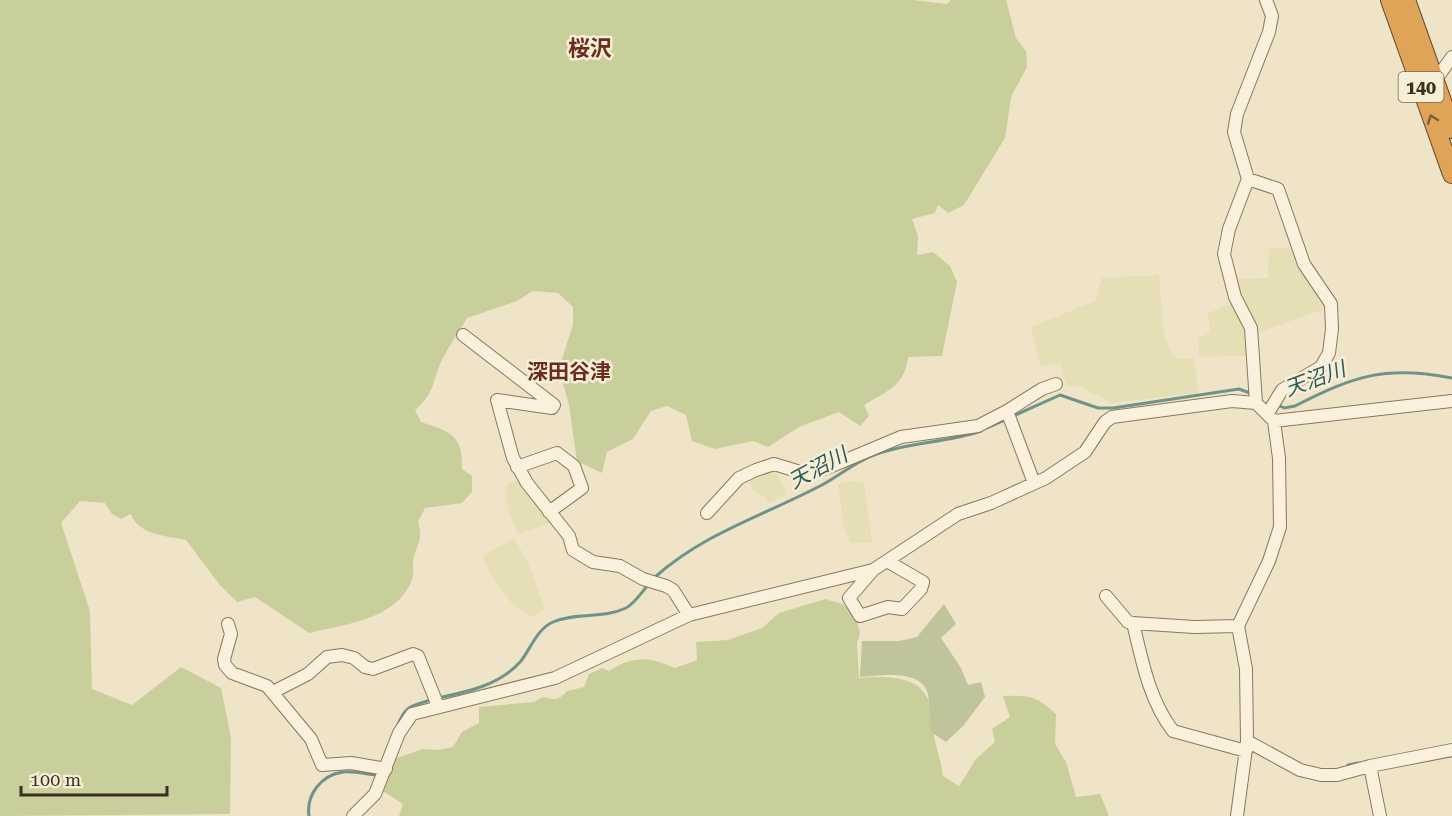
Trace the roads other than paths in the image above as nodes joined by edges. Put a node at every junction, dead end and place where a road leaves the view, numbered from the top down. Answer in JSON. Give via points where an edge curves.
{"nodes":[{"id":1,"x":1266,"y":0,"type":"edge"},
{"id":2,"x":1390,"y":0,"type":"edge"},
{"id":3,"x":1406,"y":0,"type":"edge"},
{"id":4,"x":1452,"y":57,"type":"edge"},
{"id":5,"x":1430,"y":88,"type":"junction"},
{"id":6,"x":1452,"y":129,"type":"edge"},
{"id":7,"x":1452,"y":174,"type":"edge"},
{"id":8,"x":1248,"y":179,"type":"junction"},
{"id":9,"x":463,"y":335,"type":"dead end"},
{"id":10,"x":1056,"y":384,"type":"dead end"},
{"id":11,"x":1452,"y":401,"type":"edge"},
{"id":12,"x":1256,"y":403,"type":"junction"},
{"id":13,"x":1007,"y":411,"type":"junction"},
{"id":14,"x":1271,"y":417,"type":"junction"},
{"id":15,"x":517,"y":467,"type":"junction"},
{"id":16,"x":1034,"y":483,"type":"junction"},
{"id":17,"x":549,"y":512,"type":"junction"},
{"id":18,"x":706,"y":513,"type":"dead end"},
{"id":19,"x":887,"y":561,"type":"junction"},
{"id":20,"x":873,"y":570,"type":"junction"},
{"id":21,"x":1106,"y":596,"type":"dead end"},
{"id":22,"x":689,"y":615,"type":"junction"},
{"id":23,"x":1133,"y":623,"type":"junction"},
{"id":24,"x":228,"y":624,"type":"dead end"},
{"id":25,"x":1238,"y":626,"type":"junction"},
{"id":26,"x":273,"y":692,"type":"junction"},
{"id":27,"x":438,"y":706,"type":"junction"},
{"id":28,"x":1247,"y":746,"type":"junction"},
{"id":29,"x":1452,"y":750,"type":"edge"},
{"id":30,"x":1370,"y":766,"type":"junction"},
{"id":31,"x":386,"y":769,"type":"junction"},
{"id":32,"x":353,"y":816,"type":"edge"},
{"id":33,"x":1237,"y":816,"type":"edge"},
{"id":34,"x":1380,"y":816,"type":"edge"}],
"edges":[{"from":1,"to":8,"type":"street","via":[[1272,16],[1269,32],[1237,114],[1234,132]]},
{"from":2,"to":5,"type":"highway","number":"140"},
{"from":3,"to":5,"type":"highway","number":"140"},
{"from":4,"to":5,"type":"street"},
{"from":5,"to":6,"type":"highway","number":"140"},
{"from":7,"to":5,"type":"highway","number":"140","one_way":true},
{"from":8,"to":12,"type":"street","via":[[1228,229],[1224,254],[1235,297],[1251,328]]},
{"from":8,"to":14,"type":"street","via":[[1278,189],[1304,264],[1331,304],[1329,353],[1321,367],[1282,390]]},
{"from":9,"to":15,"type":"street","via":[[554,405],[552,408],[497,400]]},
{"from":10,"to":13,"type":"street"},
{"from":11,"to":14,"type":"street"},
{"from":12,"to":14,"type":"street"},
{"from":12,"to":16,"type":"street","via":[[1232,401],[1112,417],[1085,452]]},
{"from":13,"to":16,"type":"street"},
{"from":13,"to":18,"type":"street","via":[[978,426],[902,437],[807,474],[774,464],[756,470],[739,478]]},
{"from":14,"to":25,"type":"street","via":[[1279,458],[1280,527],[1269,561]]},
{"from":15,"to":17,"type":"street"},
{"from":15,"to":17,"type":"street","via":[[557,453],[574,466],[582,488]]},
{"from":16,"to":19,"type":"street","via":[[958,514]]},
{"from":17,"to":22,"type":"street","via":[[568,536],[573,550],[593,562],[620,566],[666,586]]},
{"from":19,"to":20,"type":"street"},
{"from":19,"to":20,"type":"street","via":[[923,582],[902,609],[888,607],[860,616],[849,598]]},
{"from":20,"to":22,"type":"street"},
{"from":21,"to":23,"type":"street"},
{"from":22,"to":27,"type":"street","via":[[555,678]]},
{"from":23,"to":25,"type":"street"},
{"from":23,"to":28,"type":"street","via":[[1140,660],[1156,704],[1173,731]]},
{"from":24,"to":26,"type":"street","via":[[231,634],[225,665]]},
{"from":25,"to":28,"type":"street","via":[[1246,669]]},
{"from":26,"to":27,"type":"street","via":[[308,674],[327,657],[354,658],[365,668],[373,669],[413,654],[418,656]]},
{"from":26,"to":31,"type":"street","via":[[311,739],[322,765],[351,763]]},
{"from":27,"to":31,"type":"street","via":[[412,714]]},
{"from":28,"to":30,"type":"street","via":[[1300,770],[1321,775]]},
{"from":28,"to":33,"type":"street"},
{"from":29,"to":30,"type":"street"},
{"from":30,"to":34,"type":"street"},
{"from":31,"to":32,"type":"street","via":[[375,794]]}]}
